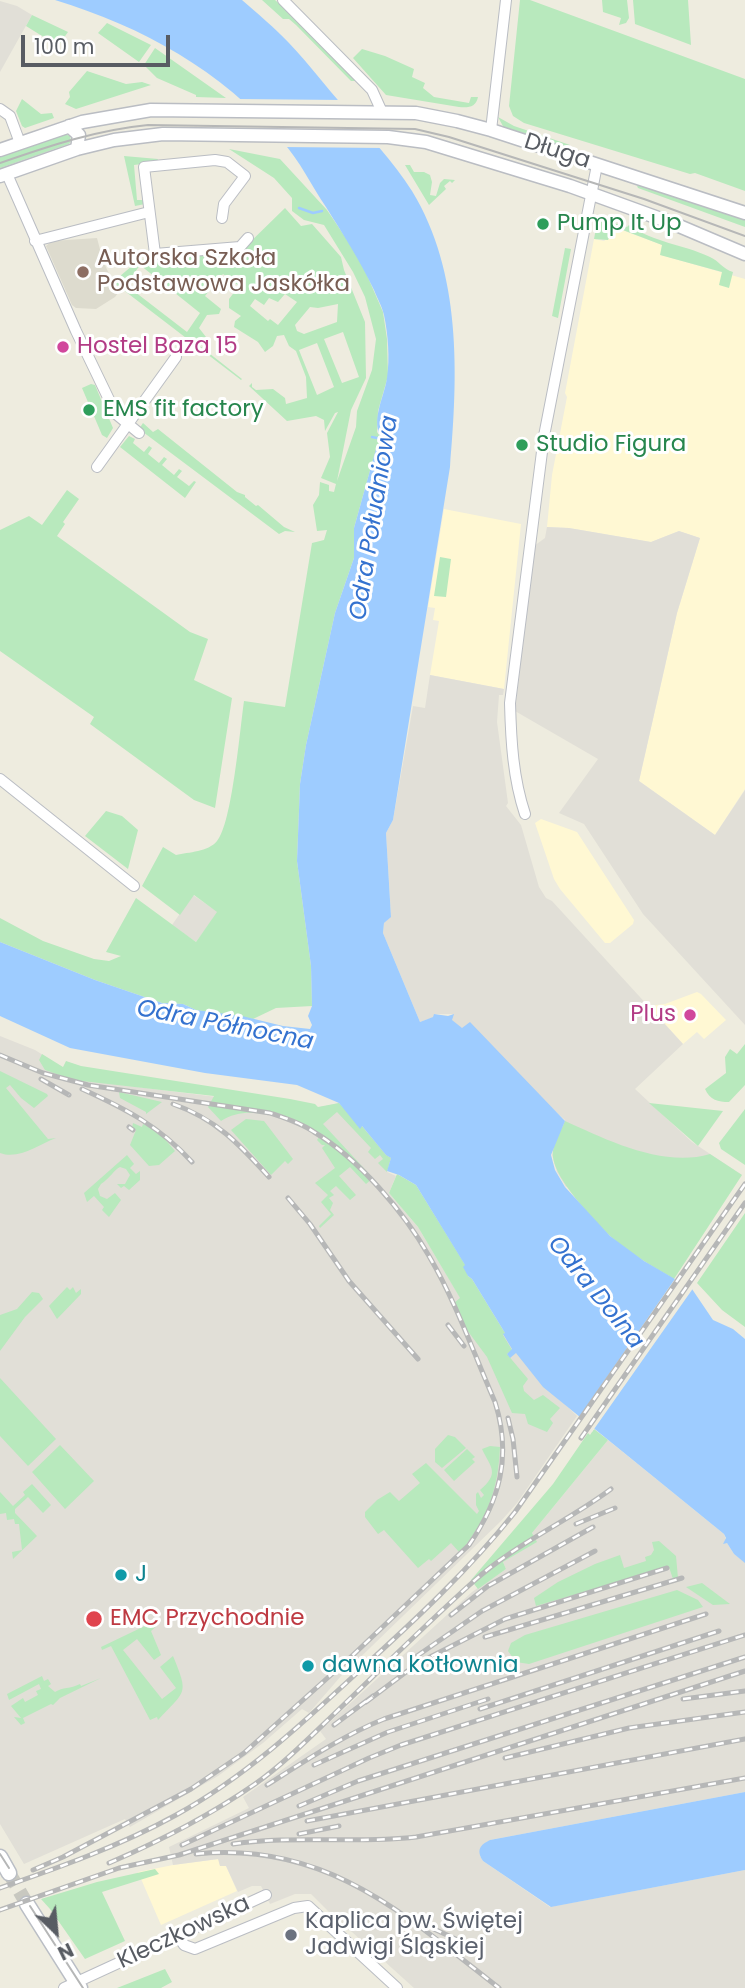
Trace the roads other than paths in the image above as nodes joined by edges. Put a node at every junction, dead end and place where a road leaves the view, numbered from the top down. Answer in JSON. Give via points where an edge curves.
{"nodes":[{"id":1,"x":283,"y":0,"type":"edge"},
{"id":2,"x":506,"y":0,"type":"edge"},
{"id":3,"x":0,"y":109,"type":"edge"},
{"id":4,"x":382,"y":112,"type":"junction"},
{"id":5,"x":69,"y":126,"type":"junction"},
{"id":6,"x":491,"y":130,"type":"junction"},
{"id":7,"x":20,"y":143,"type":"junction"},
{"id":8,"x":77,"y":149,"type":"junction"},
{"id":9,"x":0,"y":150,"type":"edge"},
{"id":10,"x":597,"y":165,"type":"junction"},
{"id":11,"x":4,"y":175,"type":"edge"},
{"id":12,"x":591,"y":194,"type":"junction"},
{"id":13,"x":149,"y":212,"type":"junction"},
{"id":14,"x":745,"y":213,"type":"edge"},
{"id":15,"x":222,"y":218,"type":"dead end"},
{"id":16,"x":248,"y":238,"type":"dead end"},
{"id":17,"x":35,"y":241,"type":"junction"},
{"id":18,"x":745,"y":254,"type":"edge"},
{"id":19,"x":176,"y":357,"type":"dead end"},
{"id":20,"x":127,"y":424,"type":"junction"},
{"id":21,"x":139,"y":433,"type":"dead end"},
{"id":22,"x":97,"y":467,"type":"dead end"},
{"id":23,"x":0,"y":779,"type":"edge"},
{"id":24,"x":526,"y":814,"type":"dead end"},
{"id":25,"x":134,"y":886,"type":"dead end"},
{"id":26,"x":0,"y":1857,"type":"edge"},
{"id":27,"x":9,"y":1873,"type":"tunnel mouth"},
{"id":28,"x":266,"y":1895,"type":"dead end"},
{"id":29,"x":27,"y":1904,"type":"tunnel mouth"},
{"id":30,"x":177,"y":1935,"type":"junction"},
{"id":31,"x":74,"y":1986,"type":"edge"},
{"id":32,"x":397,"y":1988,"type":"edge"}],
"edges":[{"from":1,"to":4,"type":"street","via":[[372,90]]},
{"from":2,"to":6,"type":"street"},
{"from":3,"to":7,"type":"street","via":[[10,116]]},
{"from":4,"to":5,"type":"street","name":"Długa","via":[[135,111]]},
{"from":4,"to":6,"type":"street","name":"Długa","via":[[434,116]]},
{"from":5,"to":7,"type":"street","name":"Długa"},
{"from":5,"to":8,"type":"street","via":[[79,135]]},
{"from":6,"to":10,"type":"street","name":"Długa"},
{"from":7,"to":9,"type":"street","name":"Długa"},
{"from":8,"to":11,"type":"street","name":"Długa"},
{"from":8,"to":12,"type":"street","name":"Długa","via":[[136,137],[187,134],[388,137],[453,149]]},
{"from":10,"to":12,"type":"street"},
{"from":10,"to":14,"type":"street","name":"Długa"},
{"from":11,"to":17,"type":"street"},
{"from":12,"to":18,"type":"street","name":"Długa"},
{"from":12,"to":24,"type":"street","via":[[544,436],[510,703],[516,788]]},
{"from":13,"to":15,"type":"street","via":[[144,167],[215,160],[245,176],[224,204]]},
{"from":13,"to":16,"type":"street","via":[[155,254],[240,247]]},
{"from":13,"to":17,"type":"street"},
{"from":17,"to":20,"type":"street","via":[[116,414]]},
{"from":19,"to":20,"type":"street"},
{"from":20,"to":21,"type":"street"},
{"from":20,"to":22,"type":"street"},
{"from":23,"to":25,"type":"street"},
{"from":26,"to":27,"type":"main road"},
{"from":28,"to":30,"type":"street","name":"Kleczkowska"},
{"from":29,"to":31,"type":"main road"},
{"from":30,"to":31,"type":"street","name":"Kleczkowska"},
{"from":30,"to":32,"type":"street","via":[[184,1945],[195,1949],[308,1906]]}]}
